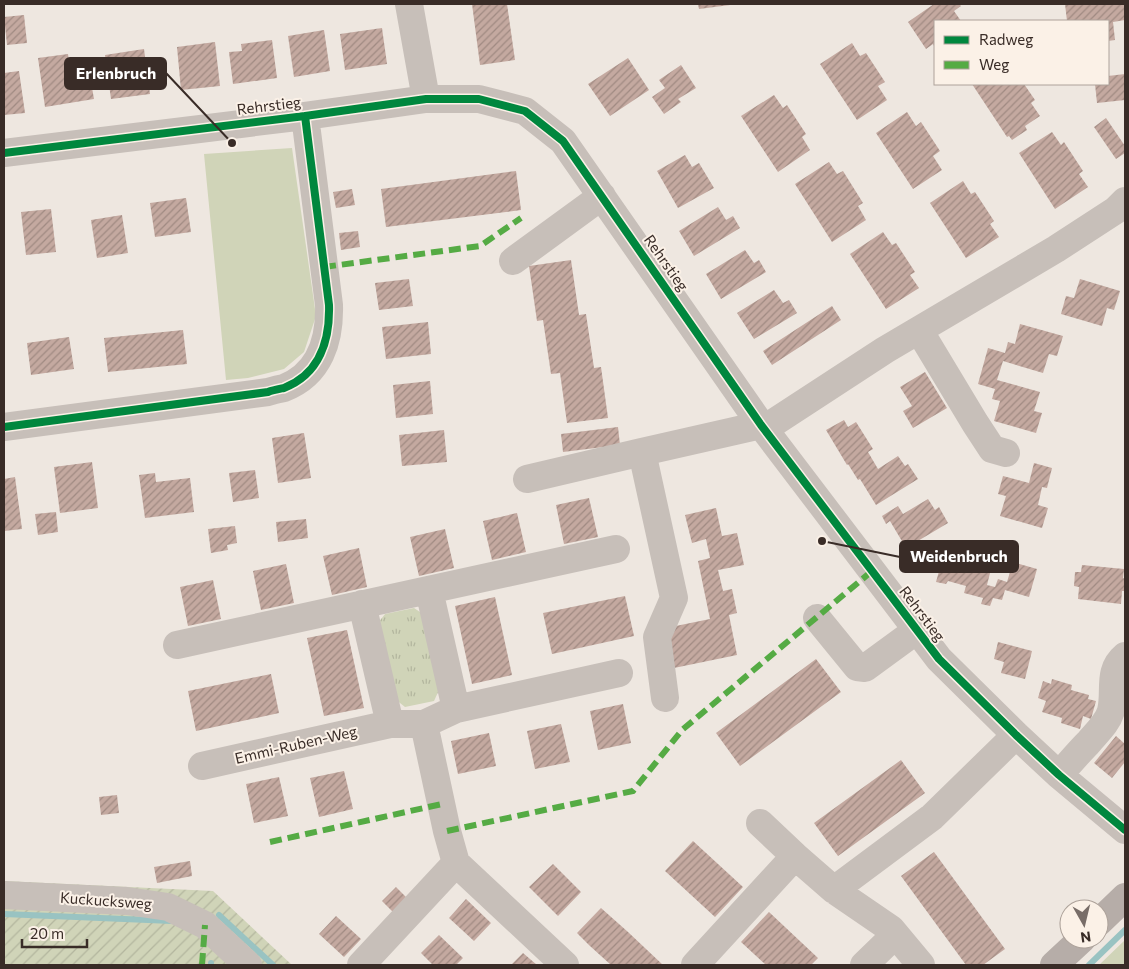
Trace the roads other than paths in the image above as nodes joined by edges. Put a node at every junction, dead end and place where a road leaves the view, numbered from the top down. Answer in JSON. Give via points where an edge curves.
{"nodes":[{"id":1,"x":409,"y":4,"type":"edge"},
{"id":2,"x":426,"y":99,"type":"junction"},
{"id":3,"x":305,"y":116,"type":"junction"},
{"id":4,"x":4,"y":153,"type":"edge"},
{"id":5,"x":602,"y":196,"type":"junction"},
{"id":6,"x":1125,"y":201,"type":"edge"},
{"id":7,"x":513,"y":261,"type":"dead end"},
{"id":8,"x":919,"y":330,"type":"junction"},
{"id":9,"x":4,"y":427,"type":"edge"},
{"id":10,"x":763,"y":427,"type":"junction"},
{"id":11,"x":642,"y":452,"type":"junction"},
{"id":12,"x":1006,"y":453,"type":"dead end"},
{"id":13,"x":527,"y":479,"type":"dead end"},
{"id":14,"x":616,"y":549,"type":"dead end"},
{"id":15,"x":429,"y":590,"type":"junction"},
{"id":16,"x":362,"y":604,"type":"junction"},
{"id":17,"x":817,"y":618,"type":"dead end"},
{"id":18,"x":917,"y":630,"type":"junction"},
{"id":19,"x":177,"y":645,"type":"dead end"},
{"id":20,"x":1125,"y":656,"type":"edge"},
{"id":21,"x":619,"y":673,"type":"dead end"},
{"id":22,"x":665,"y":698,"type":"dead end"},
{"id":23,"x":456,"y":709,"type":"junction"},
{"id":24,"x":390,"y":724,"type":"junction"},
{"id":25,"x":424,"y":724,"type":"junction"},
{"id":26,"x":1016,"y":735,"type":"junction"},
{"id":27,"x":202,"y":766,"type":"dead end"},
{"id":28,"x":1059,"y":775,"type":"junction"},
{"id":29,"x":760,"y":823,"type":"dead end"},
{"id":30,"x":1125,"y":830,"type":"edge"},
{"id":31,"x":795,"y":856,"type":"junction"},
{"id":32,"x":456,"y":863,"type":"junction"},
{"id":33,"x":834,"y":890,"type":"junction"},
{"id":34,"x":4,"y":895,"type":"edge"},
{"id":35,"x":1125,"y":897,"type":"edge"},
{"id":36,"x":1109,"y":912,"type":"edge"},
{"id":37,"x":895,"y":934,"type":"junction"},
{"id":38,"x":1071,"y":949,"type":"edge"},
{"id":39,"x":248,"y":965,"type":"edge"},
{"id":40,"x":361,"y":965,"type":"edge"},
{"id":41,"x":566,"y":965,"type":"edge"},
{"id":42,"x":695,"y":965,"type":"edge"},
{"id":43,"x":864,"y":965,"type":"edge"},
{"id":44,"x":921,"y":965,"type":"edge"},
{"id":45,"x":1054,"y":965,"type":"edge"}],
"edges":[{"from":1,"to":2,"type":"street"},
{"from":2,"to":3,"type":"street","name":"Rehrstieg"},
{"from":2,"to":5,"type":"street","name":"Rehrstieg","via":[[478,99],[525,111],[564,141]]},
{"from":3,"to":4,"type":"street","name":"Rehrstieg"},
{"from":3,"to":9,"type":"street","via":[[329,305],[325,343],[308,373],[284,388],[268,392]]},
{"from":5,"to":7,"type":"street"},
{"from":5,"to":10,"type":"street","name":"Rehrstieg"},
{"from":6,"to":8,"type":"street","via":[[1056,249]]},
{"from":8,"to":10,"type":"street"},
{"from":8,"to":12,"type":"street","via":[[992,448]]},
{"from":10,"to":11,"type":"street"},
{"from":10,"to":18,"type":"street","name":"Rehrstieg"},
{"from":11,"to":13,"type":"street"},
{"from":11,"to":22,"type":"street","via":[[674,598],[657,637]]},
{"from":14,"to":15,"type":"street"},
{"from":15,"to":16,"type":"street"},
{"from":15,"to":23,"type":"street"},
{"from":16,"to":19,"type":"street"},
{"from":16,"to":24,"type":"street"},
{"from":17,"to":18,"type":"street","via":[[857,667],[865,668]]},
{"from":18,"to":26,"type":"street","name":"Rehrstieg","via":[[939,659]]},
{"from":20,"to":28,"type":"street","via":[[1116,666],[1113,697],[1105,723]]},
{"from":21,"to":23,"type":"street","name":"Emmi-Ruben-Weg"},
{"from":23,"to":25,"type":"street","name":"Emmi-Ruben-Weg"},
{"from":24,"to":25,"type":"street","name":"Emmi-Ruben-Weg"},
{"from":24,"to":27,"type":"street","name":"Emmi-Ruben-Weg"},
{"from":25,"to":32,"type":"street"},
{"from":26,"to":28,"type":"street","name":"Rehrstieg"},
{"from":26,"to":33,"type":"street","via":[[932,817]]},
{"from":28,"to":30,"type":"street","name":"Rehrstieg"},
{"from":29,"to":31,"type":"street"},
{"from":31,"to":33,"type":"street"},
{"from":31,"to":42,"type":"street"},
{"from":32,"to":40,"type":"street"},
{"from":32,"to":41,"type":"street"},
{"from":33,"to":37,"type":"street"},
{"from":34,"to":39,"type":"street","name":"Kuckucksweg","via":[[168,906],[205,925]]},
{"from":35,"to":36,"type":"main road"},
{"from":37,"to":43,"type":"street"},
{"from":37,"to":44,"type":"street"},
{"from":38,"to":45,"type":"main road"}]}
